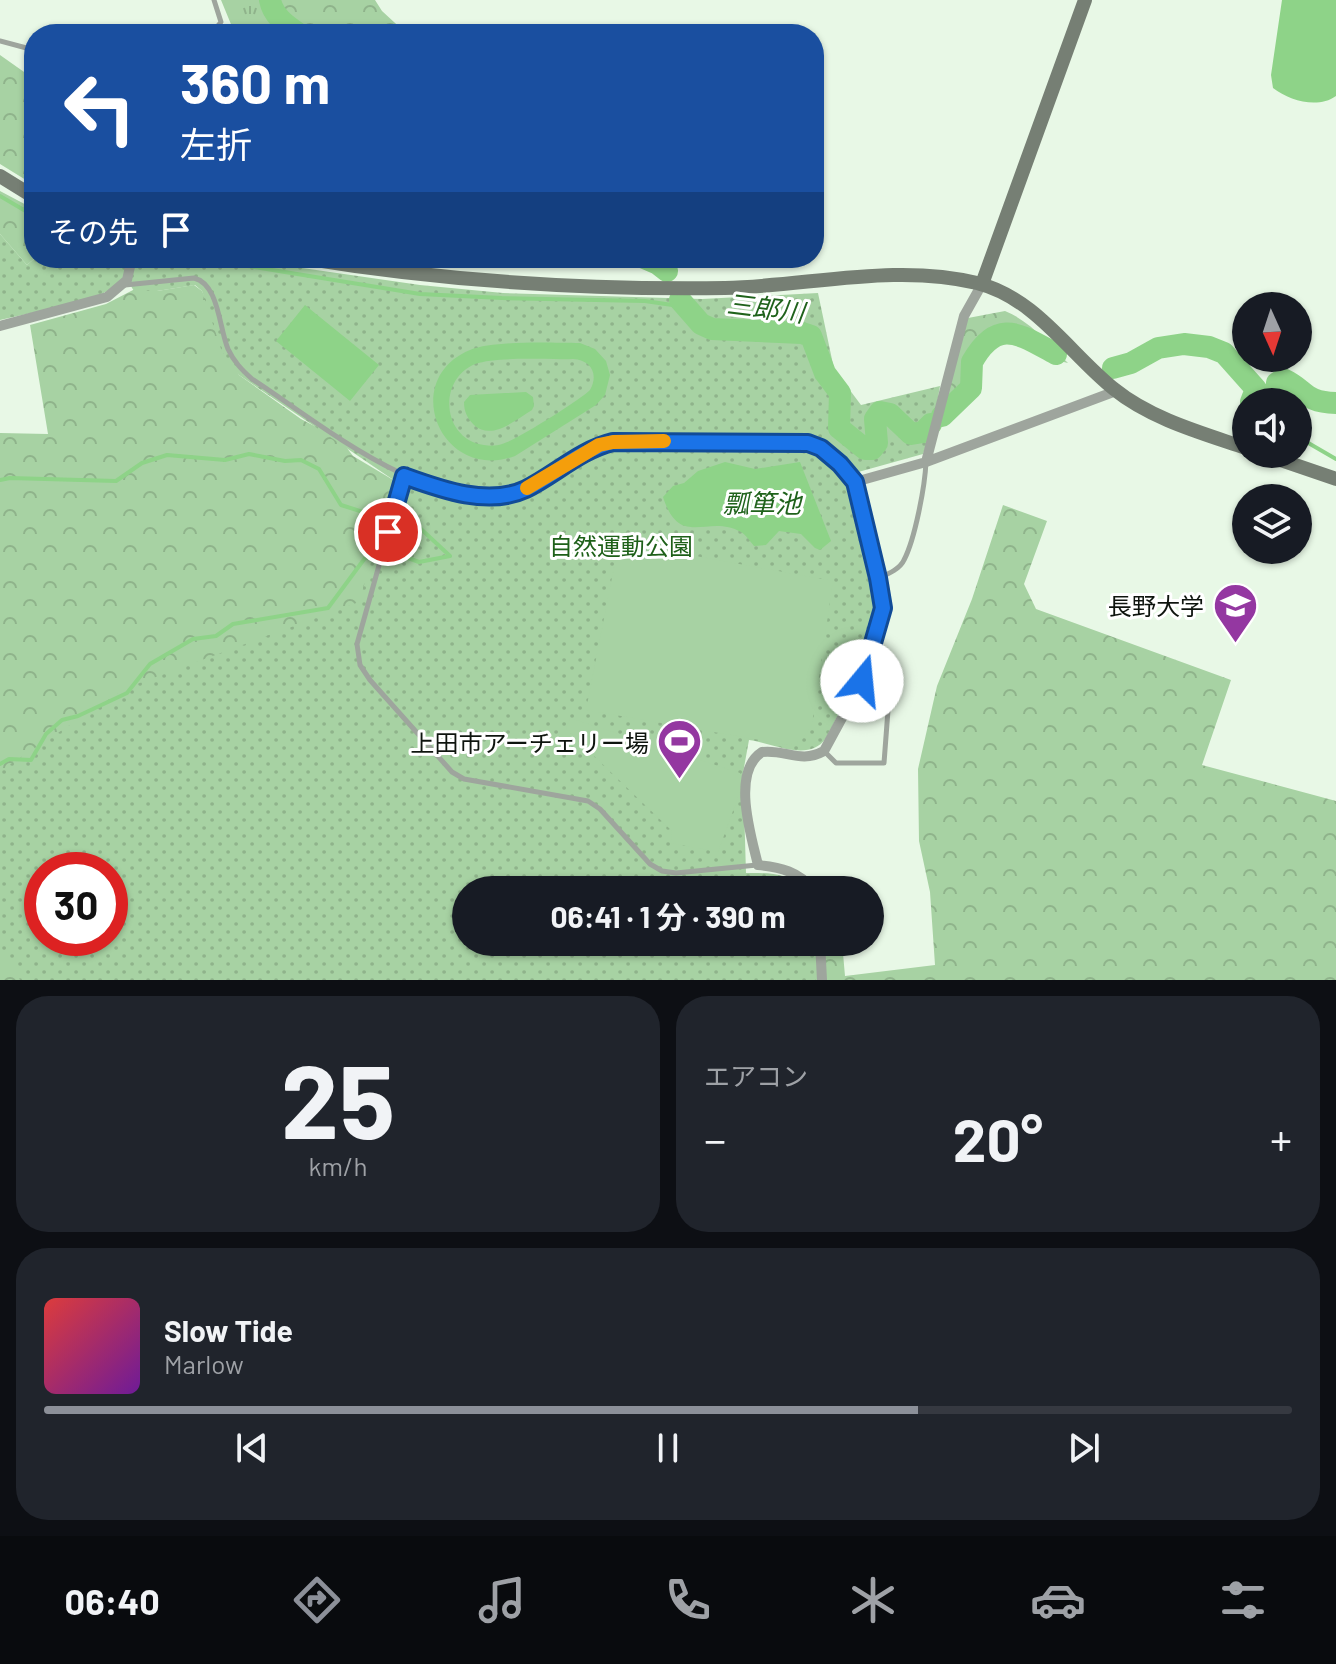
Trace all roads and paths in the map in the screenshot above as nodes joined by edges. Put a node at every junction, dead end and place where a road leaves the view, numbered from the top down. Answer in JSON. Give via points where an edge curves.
{"nodes":[{"id":1,"x":214,"y":0,"type":"edge"},
{"id":2,"x":1085,"y":0,"type":"edge"},
{"id":3,"x":219,"y":24,"type":"edge"},
{"id":4,"x":0,"y":41,"type":"edge"},
{"id":5,"x":24,"y":47,"type":"edge"},
{"id":6,"x":0,"y":176,"type":"edge"},
{"id":7,"x":24,"y":191,"type":"edge"},
{"id":8,"x":129,"y":268,"type":"edge"},
{"id":9,"x":381,"y":268,"type":"edge"},
{"id":10,"x":982,"y":284,"type":"junction"},
{"id":11,"x":124,"y":285,"type":"junction"},
{"id":12,"x":0,"y":326,"type":"edge"},
{"id":13,"x":1116,"y":391,"type":"junction"},
{"id":14,"x":1232,"y":443,"type":"edge"},
{"id":15,"x":926,"y":462,"type":"junction"},
{"id":16,"x":1304,"y":468,"type":"edge"},
{"id":17,"x":404,"y":476,"type":"junction"},
{"id":18,"x":1336,"y":479,"type":"edge"},
{"id":19,"x":855,"y":482,"type":"junction"},
{"id":20,"x":878,"y":578,"type":"junction"},
{"id":21,"x":855,"y":694,"type":"junction"},
{"id":22,"x":824,"y":751,"type":"junction"},
{"id":23,"x":758,"y":865,"type":"junction"},
{"id":24,"x":799,"y":876,"type":"edge"},
{"id":25,"x":821,"y":956,"type":"edge"},
{"id":26,"x":822,"y":980,"type":"edge"}],
"edges":[{"from":1,"to":3,"type":"lane"},
{"from":2,"to":10,"type":"street"},
{"from":4,"to":5,"type":"lane"},
{"from":6,"to":7,"type":"street"},
{"from":8,"to":11,"type":"street"},
{"from":9,"to":10,"type":"street","via":[[545,286],[724,288],[895,275],[944,276]]},
{"from":10,"to":13,"type":"street","via":[[1044,319]]},
{"from":10,"to":15,"type":"street","via":[[964,316]]},
{"from":11,"to":12,"type":"street","via":[[107,297]]},
{"from":11,"to":17,"type":"lane","via":[[204,281],[236,364]]},
{"from":13,"to":14,"type":"street","via":[[1176,423]]},
{"from":13,"to":15,"type":"street"},
{"from":15,"to":19,"type":"street"},
{"from":15,"to":20,"type":"lane","via":[[905,559]]},
{"from":16,"to":18,"type":"street"},
{"from":17,"to":19,"type":"lane","via":[[477,496],[524,489],[613,442],[798,442],[821,448]]},
{"from":17,"to":23,"type":"lane","via":[[356,655],[370,680],[442,762],[464,779],[588,801],[662,871]]},
{"from":19,"to":20,"type":"street"},
{"from":20,"to":21,"type":"street","via":[[881,621]]},
{"from":21,"to":22,"type":"street"},
{"from":21,"to":22,"type":"lane","via":[[889,697],[884,763],[836,763]]},
{"from":22,"to":23,"type":"street","via":[[812,757],[762,752],[749,765],[745,810]]},
{"from":23,"to":24,"type":"street"},
{"from":25,"to":26,"type":"street"}]}
